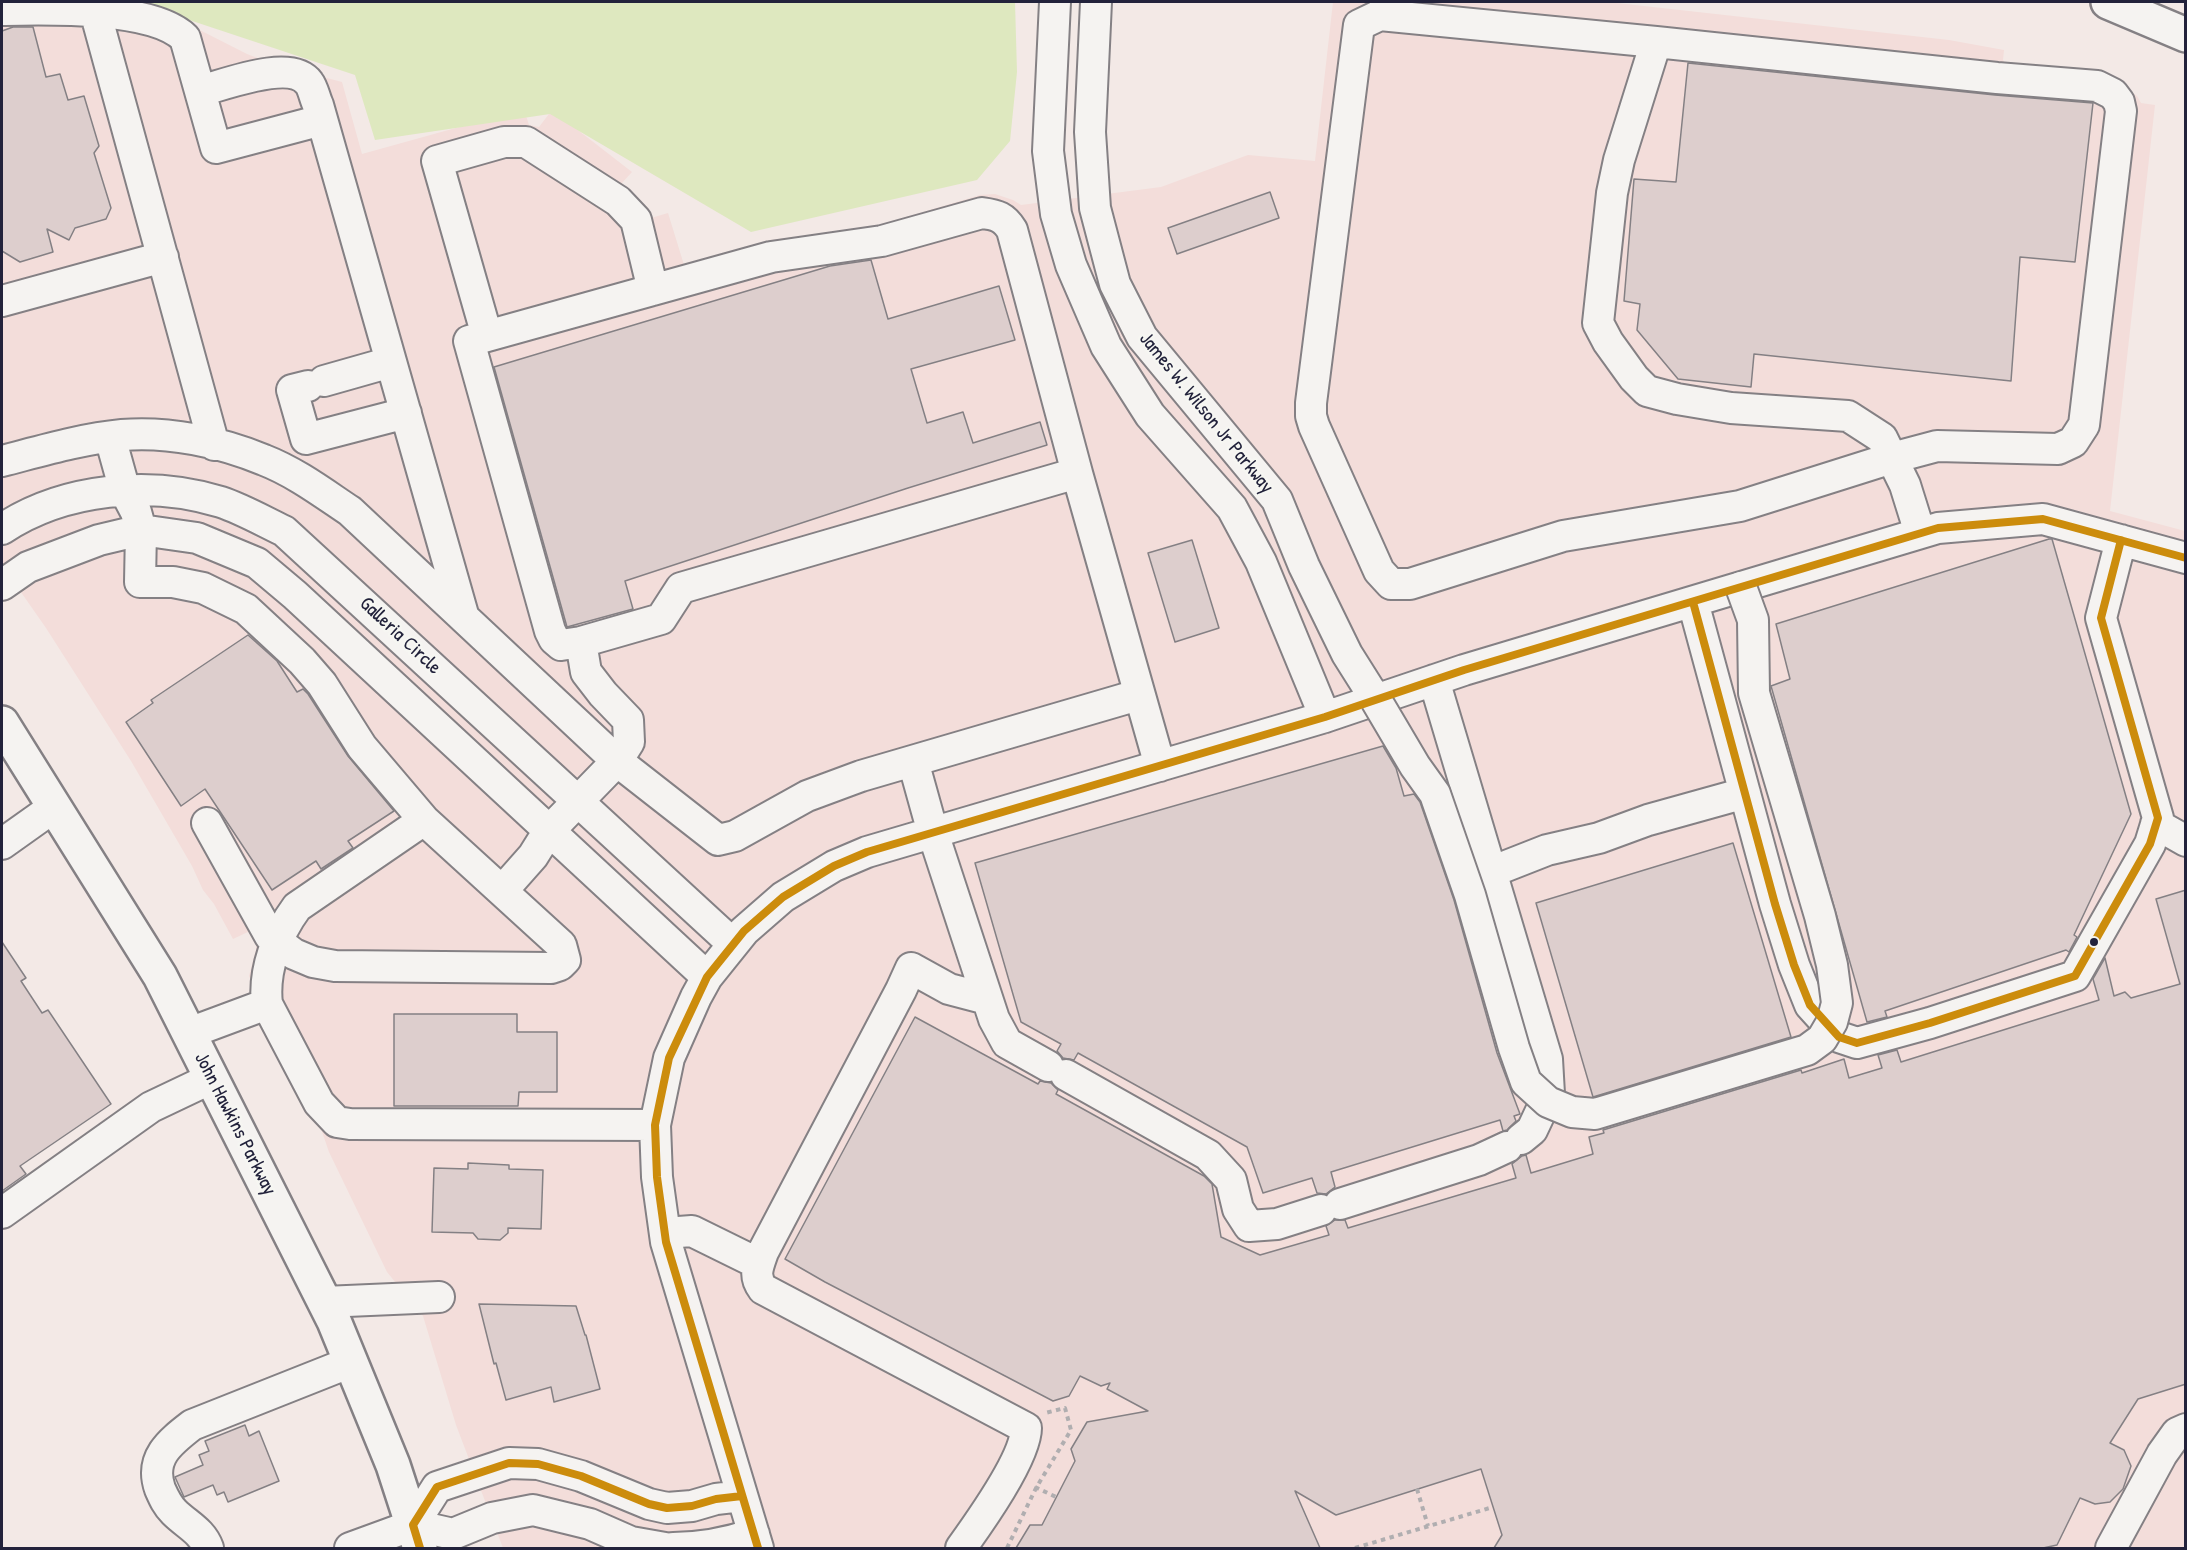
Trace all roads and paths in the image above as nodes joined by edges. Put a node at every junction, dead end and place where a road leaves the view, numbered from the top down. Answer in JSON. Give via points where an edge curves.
{"nodes":[{"id":1,"x":1055,"y":2,"type":"edge"},
{"id":2,"x":1096,"y":2,"type":"edge"},
{"id":3,"x":2108,"y":2,"type":"edge"},
{"id":4,"x":2,"y":10,"type":"edge"},
{"id":5,"x":95,"y":11,"type":"junction"},
{"id":6,"x":2186,"y":35,"type":"edge"},
{"id":7,"x":1656,"y":42,"type":"junction"},
{"id":8,"x":200,"y":91,"type":"junction"},
{"id":9,"x":322,"y":120,"type":"junction"},
{"id":10,"x":162,"y":257,"type":"junction"},
{"id":11,"x":653,"y":290,"type":"junction"},
{"id":12,"x":2,"y":301,"type":"edge"},
{"id":13,"x":487,"y":336,"type":"junction"},
{"id":14,"x":391,"y":362,"type":"junction"},
{"id":15,"x":406,"y":413,"type":"junction"},
{"id":16,"x":111,"y":437,"type":"junction"},
{"id":17,"x":214,"y":445,"type":"junction"},
{"id":18,"x":1892,"y":458,"type":"junction"},
{"id":19,"x":2,"y":461,"type":"edge"},
{"id":20,"x":1077,"y":472,"type":"junction"},
{"id":21,"x":125,"y":491,"type":"junction"},
{"id":22,"x":2,"y":529,"type":"edge"},
{"id":23,"x":141,"y":530,"type":"junction"},
{"id":24,"x":1920,"y":533,"type":"junction"},
{"id":25,"x":2121,"y":540,"type":"junction"},
{"id":26,"x":2186,"y":558,"type":"edge"},
{"id":27,"x":2,"y":585,"type":"edge"},
{"id":28,"x":1741,"y":587,"type":"junction"},
{"id":29,"x":1693,"y":602,"type":"junction"},
{"id":30,"x":464,"y":618,"type":"junction"},
{"id":31,"x":581,"y":642,"type":"junction"},
{"id":32,"x":1434,"y":680,"type":"junction"},
{"id":33,"x":1138,"y":694,"type":"junction"},
{"id":34,"x":1376,"y":700,"type":"junction"},
{"id":35,"x":1325,"y":717,"type":"junction"},
{"id":36,"x":2,"y":723,"type":"edge"},
{"id":37,"x":617,"y":761,"type":"junction"},
{"id":38,"x":913,"y":761,"type":"junction"},
{"id":39,"x":1160,"y":766,"type":"junction"},
{"id":40,"x":1745,"y":793,"type":"junction"},
{"id":41,"x":578,"y":800,"type":"junction"},
{"id":42,"x":54,"y":807,"type":"junction"},
{"id":43,"x":424,"y":820,"type":"junction"},
{"id":44,"x":207,"y":823,"type":"dead end"},
{"id":45,"x":2156,"y":824,"type":"junction"},
{"id":46,"x":548,"y":832,"type":"junction"},
{"id":47,"x":933,"y":833,"type":"junction"},
{"id":48,"x":2186,"y":841,"type":"edge"},
{"id":49,"x":2,"y":844,"type":"edge"},
{"id":50,"x":1491,"y":872,"type":"junction"},
{"id":51,"x":502,"y":891,"type":"junction"},
{"id":52,"x":277,"y":942,"type":"junction"},
{"id":53,"x":734,"y":945,"type":"junction"},
{"id":54,"x":707,"y":977,"type":"junction"},
{"id":55,"x":987,"y":999,"type":"junction"},
{"id":56,"x":267,"y":1005,"type":"junction"},
{"id":57,"x":189,"y":1033,"type":"junction"},
{"id":58,"x":212,"y":1078,"type":"junction"},
{"id":59,"x":656,"y":1125,"type":"junction"},
{"id":60,"x":2,"y":1213,"type":"edge"},
{"id":61,"x":665,"y":1233,"type":"junction"},
{"id":62,"x":759,"y":1264,"type":"junction"},
{"id":63,"x":439,"y":1297,"type":"dead end"},
{"id":64,"x":324,"y":1302,"type":"junction"},
{"id":65,"x":351,"y":1362,"type":"junction"},
{"id":66,"x":1037,"y":1415,"type":"dead end"},
{"id":67,"x":2186,"y":1429,"type":"edge"},
{"id":68,"x":1417,"y":1489,"type":"dead end"},
{"id":69,"x":742,"y":1496,"type":"junction"},
{"id":70,"x":1493,"y":1507,"type":"dead end"},
{"id":71,"x":1428,"y":1526,"type":"junction"},
{"id":72,"x":416,"y":1537,"type":"edge"},
{"id":73,"x":756,"y":1541,"type":"edge"},
{"id":74,"x":208,"y":1548,"type":"edge"},
{"id":75,"x":350,"y":1548,"type":"edge"},
{"id":76,"x":665,"y":1548,"type":"edge"},
{"id":77,"x":673,"y":1548,"type":"edge"},
{"id":78,"x":961,"y":1548,"type":"edge"},
{"id":79,"x":1007,"y":1548,"type":"edge"},
{"id":80,"x":1355,"y":1548,"type":"edge"},
{"id":81,"x":2111,"y":1548,"type":"edge"}],
"edges":[{"from":1,"to":35,"type":"street","name":"James W. Wilson Jr Parkway","via":[[1048,151],[1056,214],[1071,265],[1106,346],[1150,415],[1232,508],[1261,562]]},
{"from":2,"to":34,"type":"street","name":"James W. Wilson Jr Parkway","via":[[1090,132],[1095,208],[1115,284],[1142,337],[1277,500],[1347,654]]},
{"from":3,"to":6,"type":"main road"},
{"from":4,"to":5,"type":"street"},
{"from":5,"to":8,"type":"street","via":[[161,23],[177,30],[184,38]]},
{"from":5,"to":10,"type":"street"},
{"from":7,"to":18,"type":"street","via":[[1612,193],[1598,323],[1608,342],[1647,391],[1731,408],[1848,416],[1881,438]]},
{"from":7,"to":18,"type":"street","via":[[2097,86],[2119,102],[2084,425],[2073,442],[2058,448],[1937,446]]},
{"from":7,"to":18,"type":"street","via":[[1380,15],[1359,26],[1311,416],[1379,571],[1391,584],[1410,584],[1563,536],[1740,506]]},
{"from":8,"to":9,"type":"street","via":[[277,72],[297,74],[309,83]]},
{"from":8,"to":9,"type":"street","via":[[216,148]]},
{"from":9,"to":14,"type":"street"},
{"from":10,"to":12,"type":"street"},
{"from":10,"to":17,"type":"street"},
{"from":11,"to":13,"type":"street"},
{"from":11,"to":13,"type":"street","via":[[636,220],[618,201],[526,142],[504,142],[438,161]]},
{"from":11,"to":20,"type":"street","via":[[771,257],[882,241],[982,213],[996,215],[1012,230]]},
{"from":13,"to":31,"type":"street","via":[[469,341],[550,631],[561,645]]},
{"from":14,"to":15,"type":"street"},
{"from":14,"to":15,"type":"street","via":[[292,390],[306,439]]},
{"from":15,"to":30,"type":"street"},
{"from":16,"to":17,"type":"street","via":[[174,436]]},
{"from":16,"to":19,"type":"street"},
{"from":16,"to":21,"type":"street"},
{"from":17,"to":30,"type":"street","via":[[265,460],[350,512]]},
{"from":18,"to":24,"type":"street"},
{"from":20,"to":31,"type":"street","via":[[681,588],[661,620]]},
{"from":20,"to":33,"type":"street"},
{"from":21,"to":22,"type":"street","name":"Galleria Circle","via":[[74,497],[17,519]]},
{"from":21,"to":23,"type":"street"},
{"from":21,"to":41,"type":"street","name":"Galleria Circle","via":[[179,492],[201,497],[284,531]]},
{"from":23,"to":27,"type":"street","via":[[99,540],[28,567]]},
{"from":23,"to":43,"type":"street","via":[[140,582],[173,582],[203,588],[246,609],[322,684],[362,747]]},
{"from":23,"to":46,"type":"street","via":[[197,538],[257,563]]},
{"from":24,"to":25,"type":"street","via":[[1977,523],[2043,519]]},
{"from":24,"to":28,"type":"street"},
{"from":25,"to":26,"type":"street"},
{"from":25,"to":45,"type":"street","via":[[2101,618]]},
{"from":28,"to":29,"type":"street"},
{"from":28,"to":34,"type":"street","name":"James W. Wilson Jr Parkway","bridge":true,"via":[[1753,620],[1754,693],[1832,965],[1837,1003],[1832,1022],[1822,1039],[1807,1050],[1595,1114],[1572,1112],[1548,1102],[1526,1082],[1435,794]]},
{"from":29,"to":32,"type":"street"},
{"from":29,"to":40,"type":"street"},
{"from":30,"to":37,"type":"street"},
{"from":31,"to":37,"type":"street","via":[[586,672],[628,720],[628,742]]},
{"from":32,"to":34,"type":"street"},
{"from":32,"to":50,"type":"street"},
{"from":33,"to":38,"type":"street"},
{"from":33,"to":39,"type":"street"},
{"from":34,"to":35,"type":"street"},
{"from":35,"to":39,"type":"street"},
{"from":36,"to":42,"type":"main road","name":"John Hawkins Parkway"},
{"from":37,"to":38,"type":"street","via":[[717,840],[735,836],[809,795]]},
{"from":37,"to":41,"type":"street"},
{"from":38,"to":47,"type":"street"},
{"from":39,"to":47,"type":"street"},
{"from":40,"to":45,"type":"street","via":[[1775,904],[1810,1005],[1839,1037],[1857,1042],[2075,976],[2150,844]]},
{"from":40,"to":50,"type":"street","via":[[1547,850]]},
{"from":41,"to":46,"type":"street"},
{"from":41,"to":53,"type":"street","name":"Galleria Circle"},
{"from":42,"to":49,"type":"street"},
{"from":42,"to":57,"type":"main road","name":"John Hawkins Parkway","via":[[160,976]]},
{"from":43,"to":51,"type":"street"},
{"from":43,"to":52,"type":"street","via":[[297,907]]},
{"from":44,"to":52,"type":"street","via":[[263,926]]},
{"from":45,"to":48,"type":"street"},
{"from":46,"to":51,"type":"street"},
{"from":46,"to":54,"type":"street"},
{"from":47,"to":53,"type":"street","via":[[834,866],[783,897],[744,931]]},
{"from":47,"to":55,"type":"street"},
{"from":50,"to":55,"type":"street","via":[[1547,1059],[1549,1094],[1532,1130],[1479,1160],[1276,1224],[1249,1226],[1238,1209],[1231,1180],[1208,1155],[1007,1043]]},
{"from":51,"to":52,"type":"street","via":[[561,945],[565,960],[560,965],[335,966],[313,962]]},
{"from":52,"to":56,"type":"street","via":[[265,988]]},
{"from":53,"to":54,"type":"street"},
{"from":54,"to":59,"type":"street","via":[[669,1058]]},
{"from":55,"to":62,"type":"street","via":[[949,989],[911,968]]},
{"from":56,"to":57,"type":"street"},
{"from":56,"to":59,"type":"street","via":[[319,1103],[337,1122]]},
{"from":57,"to":58,"type":"main road","name":"John Hawkins Parkway"},
{"from":58,"to":60,"type":"street","via":[[151,1107]]},
{"from":58,"to":64,"type":"main road","name":"John Hawkins Parkway"},
{"from":59,"to":61,"type":"street","via":[[657,1177]]},
{"from":61,"to":62,"type":"street","via":[[692,1231]]},
{"from":61,"to":69,"type":"street"},
{"from":62,"to":78,"type":"street","via":[[757,1281],[764,1289],[1026,1428],[1026,1440],[1005,1480]]},
{"from":63,"to":64,"type":"street"},
{"from":64,"to":65,"type":"main road","name":"John Hawkins Parkway"},
{"from":65,"to":72,"type":"main road","name":"John Hawkins Parkway","via":[[393,1465]]},
{"from":65,"to":74,"type":"street","via":[[192,1425],[170,1443],[159,1459],[156,1478],[166,1502],[205,1539]]},
{"from":66,"to":79,"type":"path","via":[[1065,1408],[1071,1430],[1036,1488]]},
{"from":67,"to":81,"type":"street","via":[[2176,1433],[2162,1454]]},
{"from":68,"to":71,"type":"path"},
{"from":69,"to":72,"type":"street","via":[[667,1508],[570,1473],[538,1464],[509,1462],[436,1487]]},
{"from":69,"to":73,"type":"street"},
{"from":70,"to":71,"type":"path"},
{"from":71,"to":80,"type":"path"},
{"from":72,"to":75,"type":"street"},
{"from":72,"to":76,"type":"street","via":[[453,1534],[492,1518],[533,1510],[590,1524],[631,1542]]},
{"from":73,"to":77,"type":"street"}]}
